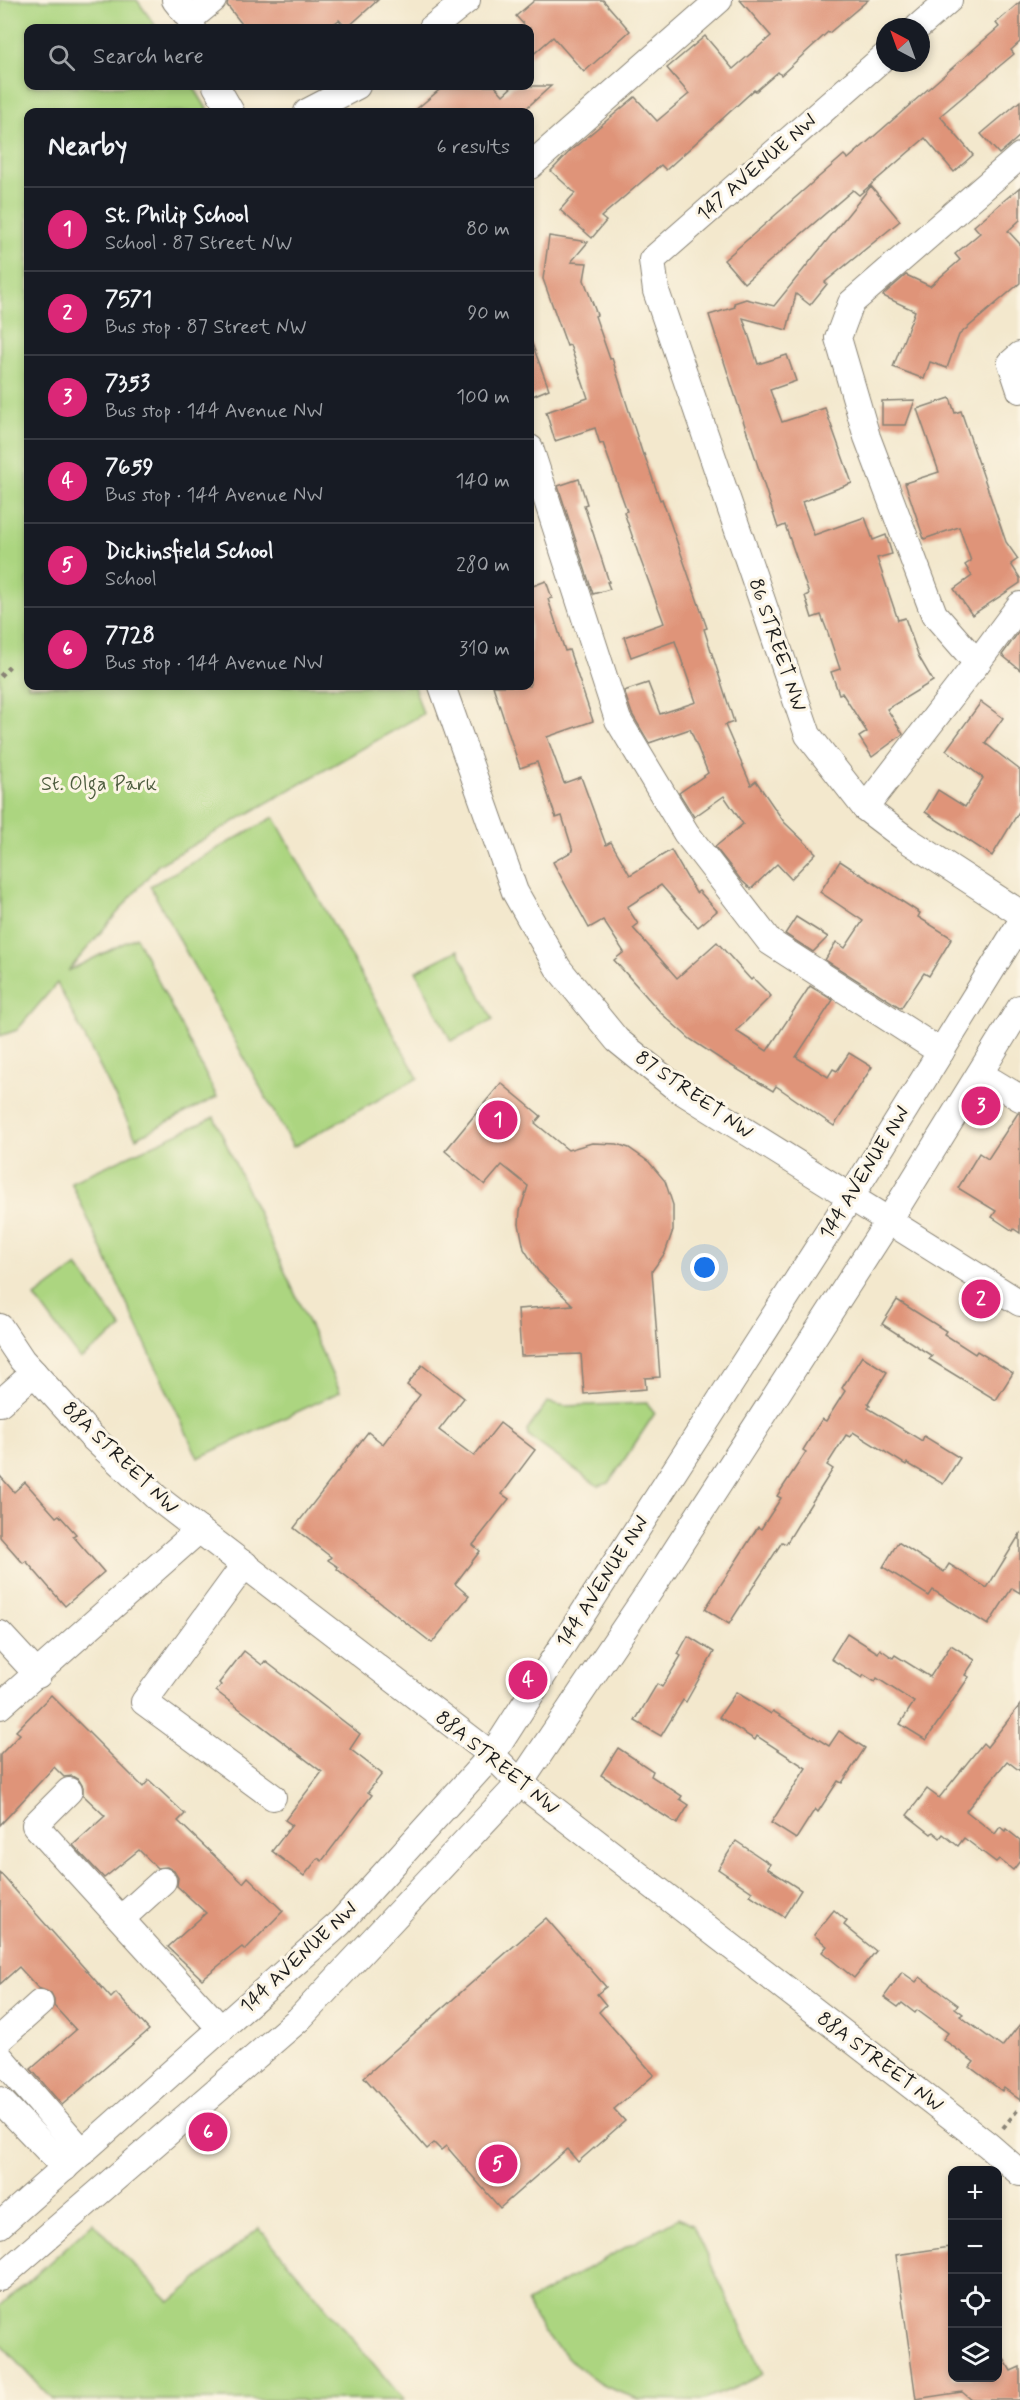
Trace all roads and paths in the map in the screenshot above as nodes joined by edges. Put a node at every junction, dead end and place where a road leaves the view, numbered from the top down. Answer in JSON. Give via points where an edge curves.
{"nodes":[{"id":1,"x":213,"y":0,"type":"edge"},
{"id":2,"x":467,"y":0,"type":"edge"},
{"id":3,"x":719,"y":0,"type":"edge"},
{"id":4,"x":949,"y":0,"type":"edge"},
{"id":5,"x":186,"y":16,"type":"edge"},
{"id":6,"x":928,"y":18,"type":"edge"},
{"id":7,"x":437,"y":24,"type":"edge"},
{"id":8,"x":876,"y":64,"type":"edge"},
{"id":9,"x":218,"y":90,"type":"edge"},
{"id":10,"x":349,"y":90,"type":"edge"},
{"id":11,"x":229,"y":108,"type":"edge"},
{"id":12,"x":315,"y":108,"type":"edge"},
{"id":13,"x":1020,"y":156,"type":"edge"},
{"id":14,"x":534,"y":162,"type":"edge"},
{"id":15,"x":656,"y":291,"type":"joint"},
{"id":16,"x":1015,"y":359,"type":"edge"},
{"id":17,"x":1020,"y":390,"type":"edge"},
{"id":18,"x":534,"y":460,"type":"edge"},
{"id":19,"x":1020,"y":605,"type":"edge"},
{"id":20,"x":977,"y":663,"type":"junction"},
{"id":21,"x":9,"y":666,"type":"dead end"},
{"id":22,"x":0,"y":676,"type":"edge"},
{"id":23,"x":443,"y":690,"type":"edge"},
{"id":24,"x":865,"y":808,"type":"junction"},
{"id":25,"x":1020,"y":913,"type":"edge"},
{"id":26,"x":1020,"y":924,"type":"edge"},
{"id":27,"x":1020,"y":1008,"type":"edge"},
{"id":28,"x":941,"y":1052,"type":"junction"},
{"id":29,"x":980,"y":1074,"type":"junction"},
{"id":30,"x":1020,"y":1098,"type":"edge"},
{"id":31,"x":850,"y":1197,"type":"junction"},
{"id":32,"x":888,"y":1222,"type":"junction"},
{"id":33,"x":1020,"y":1303,"type":"edge"},
{"id":34,"x":0,"y":1327,"type":"edge"},
{"id":35,"x":34,"y":1373,"type":"junction"},
{"id":36,"x":0,"y":1403,"type":"edge"},
{"id":37,"x":199,"y":1530,"type":"junction"},
{"id":38,"x":245,"y":1564,"type":"junction"},
{"id":39,"x":0,"y":1634,"type":"edge"},
{"id":40,"x":38,"y":1675,"type":"junction"},
{"id":41,"x":0,"y":1706,"type":"edge"},
{"id":42,"x":492,"y":1755,"type":"junction"},
{"id":43,"x":520,"y":1783,"type":"junction"},
{"id":44,"x":69,"y":1791,"type":"dead end"},
{"id":45,"x":273,"y":1797,"type":"dead end"},
{"id":46,"x":163,"y":1881,"type":"dead end"},
{"id":47,"x":122,"y":1918,"type":"junction"},
{"id":48,"x":40,"y":2003,"type":"dead end"},
{"id":49,"x":221,"y":2029,"type":"junction"},
{"id":50,"x":0,"y":2039,"type":"edge"},
{"id":51,"x":0,"y":2057,"type":"edge"},
{"id":52,"x":0,"y":2100,"type":"edge"},
{"id":53,"x":74,"y":2160,"type":"junction"},
{"id":54,"x":1020,"y":2173,"type":"edge"},
{"id":55,"x":0,"y":2225,"type":"edge"},
{"id":56,"x":0,"y":2278,"type":"edge"}],
"edges":[{"from":1,"to":5,"type":"street"},
{"from":2,"to":7,"type":"street"},
{"from":3,"to":14,"type":"street"},
{"from":4,"to":6,"type":"street"},
{"from":8,"to":15,"type":"street","name":"147 AVENUE NW","via":[[652,260]]},
{"from":9,"to":11,"type":"street"},
{"from":10,"to":12,"type":"street"},
{"from":13,"to":20,"type":"street","via":[[851,303],[838,338],[867,436],[934,614]]},
{"from":15,"to":24,"type":"street","name":"86 STREET NW","via":[[808,735]]},
{"from":16,"to":17,"type":"street"},
{"from":18,"to":28,"type":"street","via":[[618,720],[686,832],[770,942]]},
{"from":19,"to":20,"type":"street"},
{"from":20,"to":24,"type":"street"},
{"from":21,"to":22,"type":"path"},
{"from":23,"to":31,"type":"street","name":"87 STREET NW","via":[[515,892],[558,968],[617,1040],[675,1087]]},
{"from":24,"to":25,"type":"street","name":"86 STREET NW"},
{"from":26,"to":28,"type":"street","name":"144 AVENUE NW"},
{"from":27,"to":29,"type":"street","name":"144 AVENUE NW"},
{"from":28,"to":31,"type":"street","name":"144 AVENUE NW"},
{"from":29,"to":30,"type":"street"},
{"from":29,"to":32,"type":"street","name":"144 AVENUE NW"},
{"from":31,"to":32,"type":"street","name":"87 STREET NW"},
{"from":31,"to":42,"type":"street","name":"144 AVENUE NW"},
{"from":32,"to":33,"type":"street","name":"87 STREET NW"},
{"from":32,"to":43,"type":"street","name":"144 AVENUE NW","via":[[651,1589]]},
{"from":34,"to":35,"type":"street","name":"88A STREET NW"},
{"from":35,"to":36,"type":"street"},
{"from":35,"to":37,"type":"street","name":"88A STREET NW","via":[[107,1451]]},
{"from":37,"to":38,"type":"street","name":"88A STREET NW"},
{"from":37,"to":40,"type":"street"},
{"from":38,"to":42,"type":"street","name":"88A STREET NW"},
{"from":38,"to":45,"type":"street","via":[[144,1702]]},
{"from":39,"to":40,"type":"street"},
{"from":40,"to":41,"type":"street"},
{"from":42,"to":43,"type":"street","name":"88A STREET NW"},
{"from":42,"to":49,"type":"street","name":"144 AVENUE NW","via":[[339,1924]]},
{"from":43,"to":54,"type":"street","name":"88A STREET NW"},
{"from":43,"to":56,"type":"street","name":"144 AVENUE NW","via":[[299,2019]]},
{"from":44,"to":47,"type":"street","via":[[35,1825]]},
{"from":46,"to":47,"type":"street"},
{"from":47,"to":49,"type":"street"},
{"from":48,"to":50,"type":"street"},
{"from":49,"to":53,"type":"street","name":"144 AVENUE NW"},
{"from":51,"to":53,"type":"street"},
{"from":52,"to":53,"type":"street"},
{"from":53,"to":55,"type":"street","name":"144 AVENUE NW"}]}
